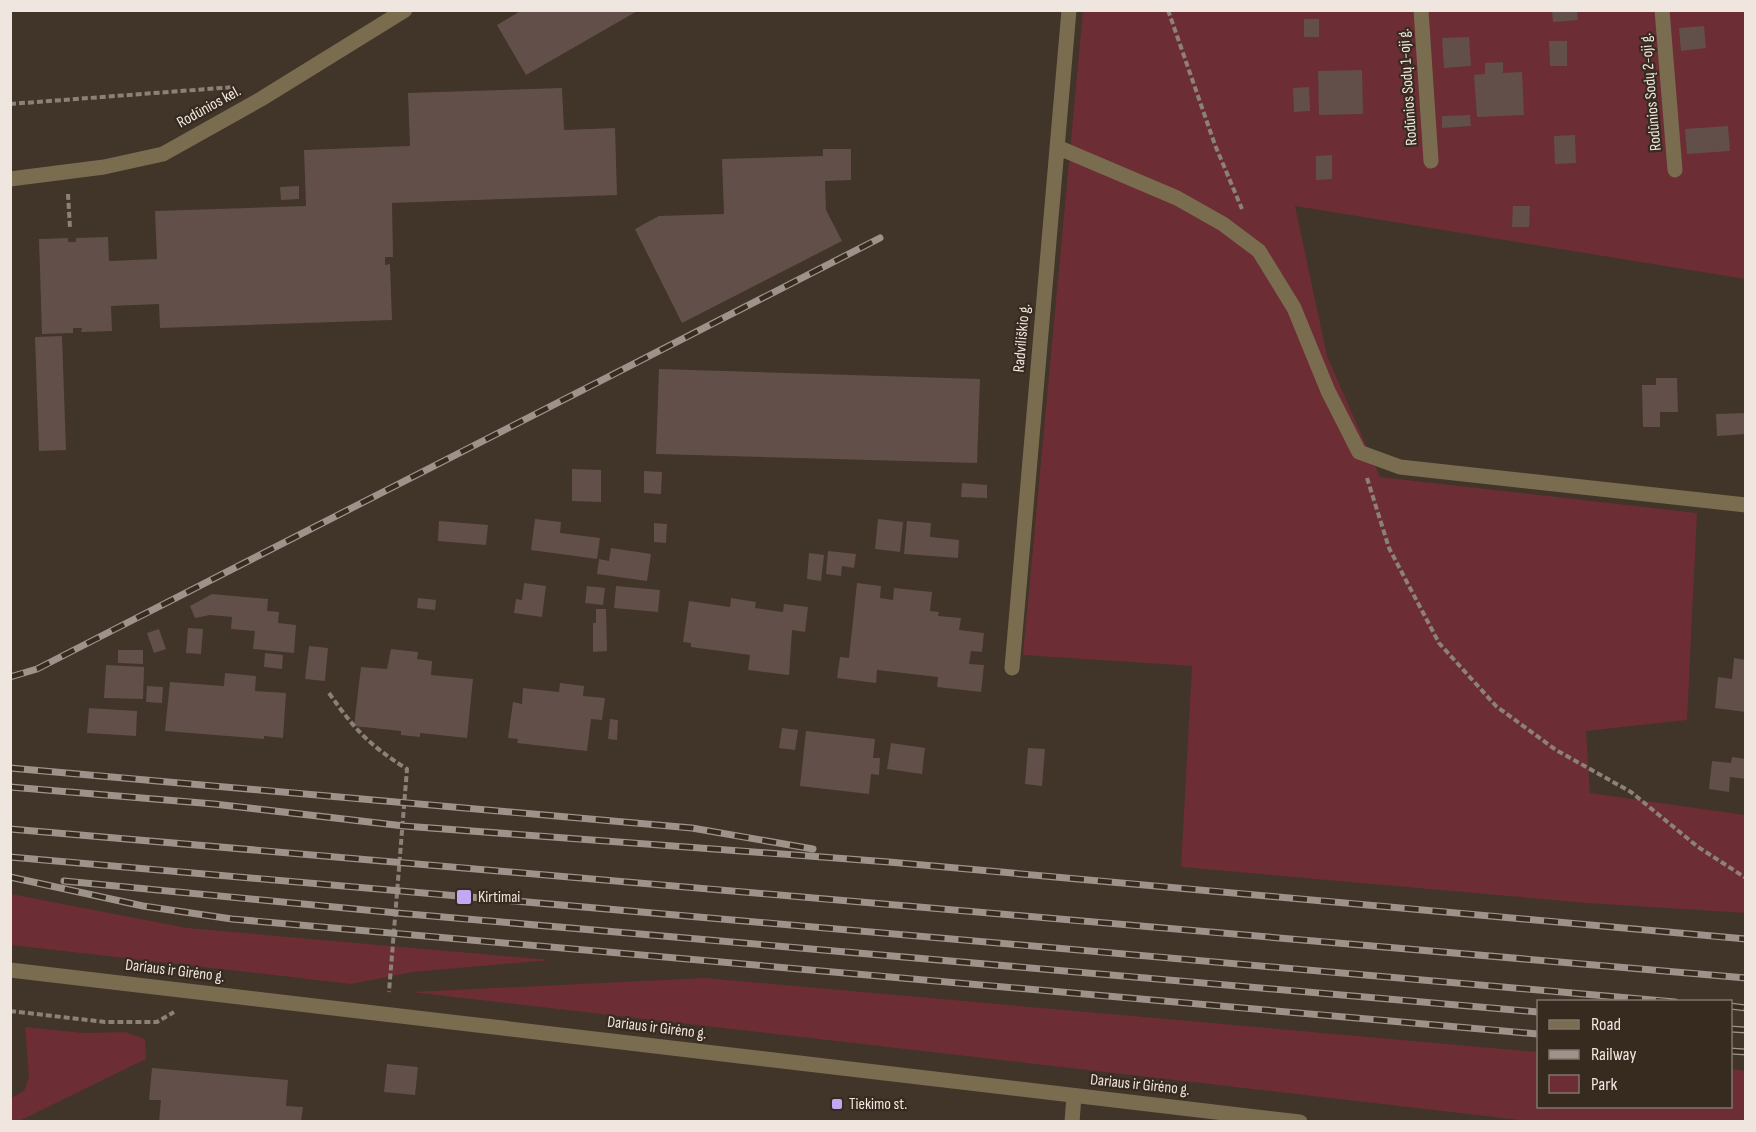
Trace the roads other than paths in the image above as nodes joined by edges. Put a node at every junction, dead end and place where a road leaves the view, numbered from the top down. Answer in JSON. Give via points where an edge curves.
{"nodes":[{"id":1,"x":405,"y":10,"type":"edge"},
{"id":2,"x":1069,"y":10,"type":"edge"},
{"id":3,"x":1421,"y":10,"type":"edge"},
{"id":4,"x":1662,"y":10,"type":"edge"},
{"id":5,"x":1057,"y":147,"type":"junction"},
{"id":6,"x":1431,"y":161,"type":"dead end"},
{"id":7,"x":1675,"y":170,"type":"dead end"},
{"id":8,"x":10,"y":179,"type":"edge"},
{"id":9,"x":1746,"y":505,"type":"edge"},
{"id":10,"x":1012,"y":668,"type":"dead end"},
{"id":11,"x":10,"y":970,"type":"edge"},
{"id":12,"x":1074,"y":1096,"type":"junction"},
{"id":13,"x":1072,"y":1122,"type":"edge"},
{"id":14,"x":1300,"y":1122,"type":"edge"}],
"edges":[{"from":1,"to":8,"type":"street","name":"Rodūnios kel.","via":[[163,154],[104,167]]},
{"from":2,"to":5,"type":"street","name":"Radviliškio g."},
{"from":3,"to":6,"type":"street","name":"Rodūnios Sodų 1-oji g."},
{"from":4,"to":7,"type":"street","name":"Rodūnios Sodų 2-oji g."},
{"from":5,"to":9,"type":"street","via":[[1177,198],[1223,224],[1259,251],[1294,308],[1328,392],[1359,452],[1400,467]]},
{"from":5,"to":10,"type":"street","name":"Radviliškio g."},
{"from":11,"to":12,"type":"street","name":"Dariaus ir Girėno g."},
{"from":12,"to":13,"type":"street"},
{"from":12,"to":14,"type":"street","name":"Dariaus ir Girėno g."}]}
